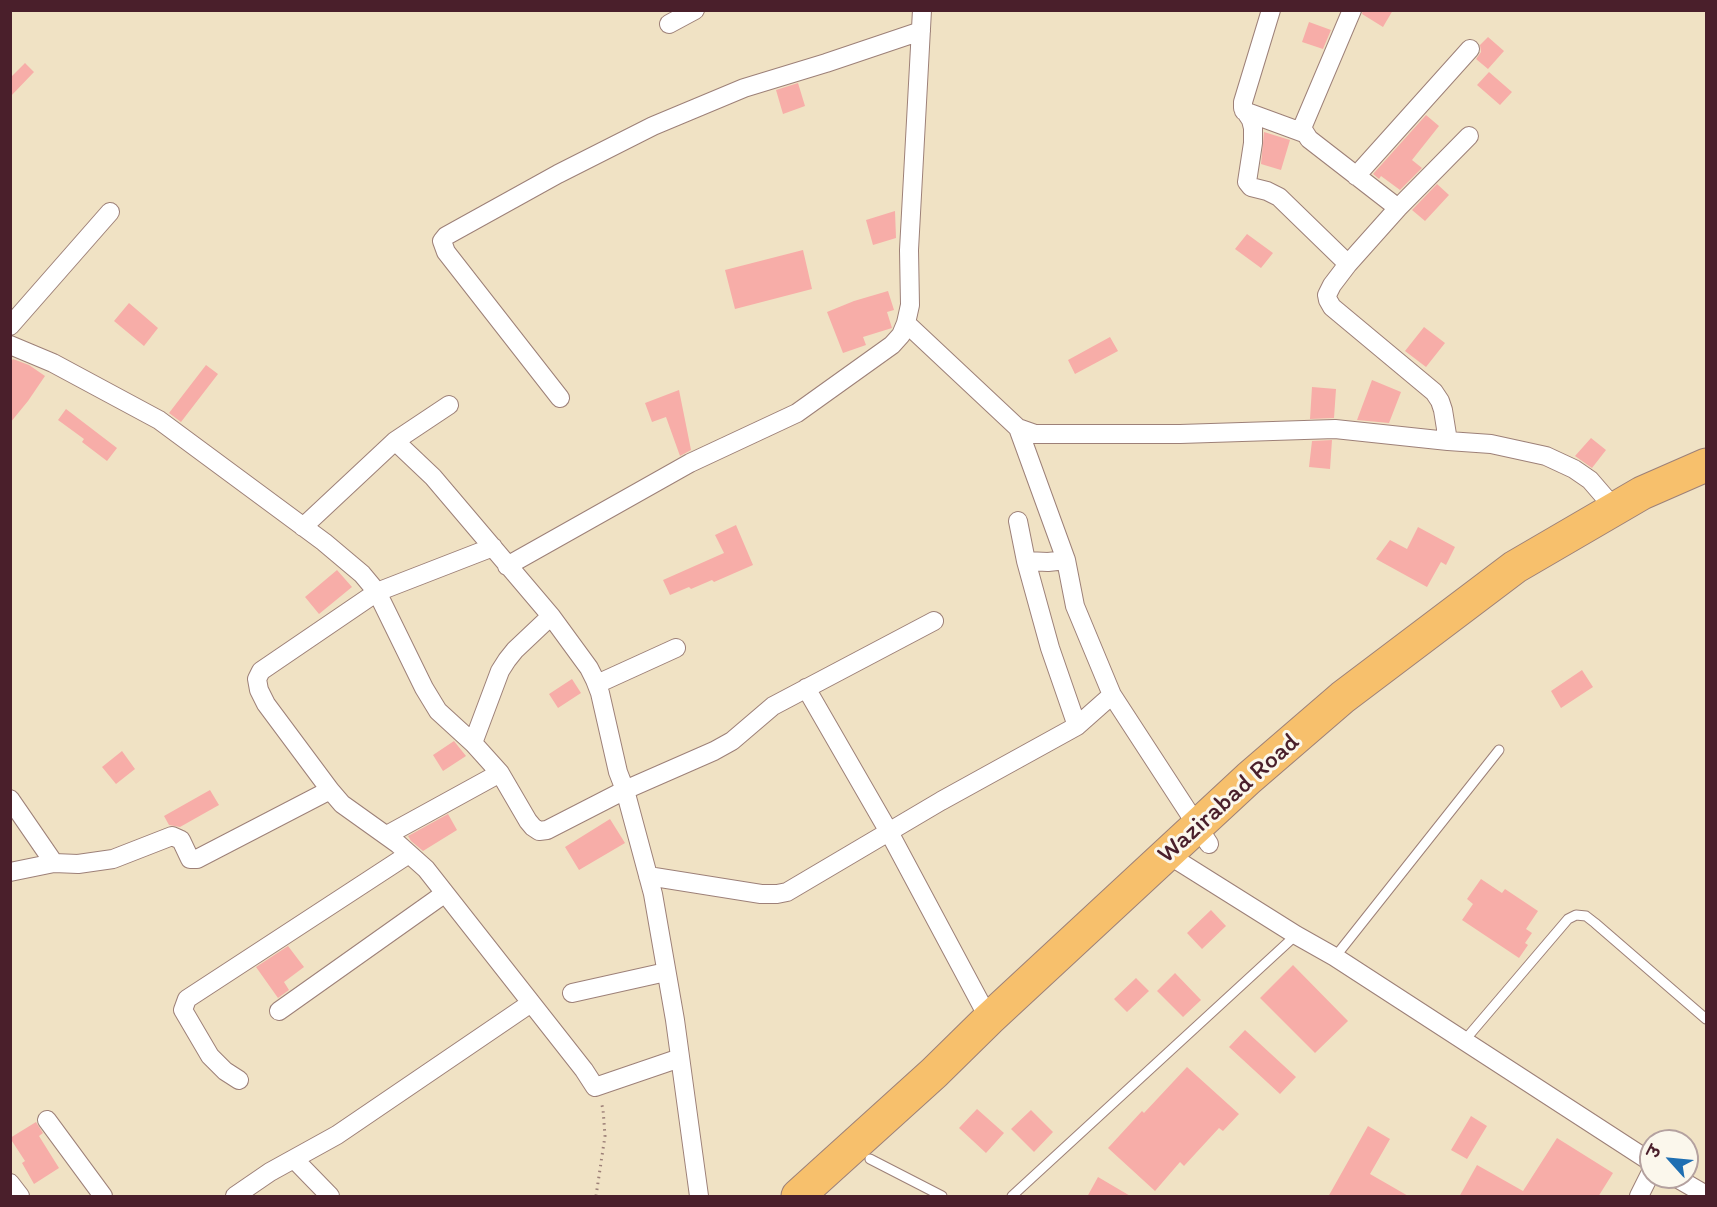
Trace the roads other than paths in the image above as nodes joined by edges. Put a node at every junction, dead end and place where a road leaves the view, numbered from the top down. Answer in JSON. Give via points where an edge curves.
{"nodes":[{"id":1,"x":695,"y":10,"type":"edge"},
{"id":2,"x":922,"y":10,"type":"edge"},
{"id":3,"x":1271,"y":10,"type":"edge"},
{"id":4,"x":1352,"y":10,"type":"edge"},
{"id":5,"x":669,"y":24,"type":"dead end"},
{"id":6,"x":921,"y":31,"type":"junction"},
{"id":7,"x":1470,"y":48,"type":"dead end"},
{"id":8,"x":1244,"y":111,"type":"junction"},
{"id":9,"x":1304,"y":133,"type":"junction"},
{"id":10,"x":1469,"y":136,"type":"dead end"},
{"id":11,"x":1356,"y":176,"type":"junction"},
{"id":12,"x":1398,"y":208,"type":"junction"},
{"id":13,"x":110,"y":212,"type":"dead end"},
{"id":14,"x":1348,"y":264,"type":"junction"},
{"id":15,"x":906,"y":323,"type":"junction"},
{"id":16,"x":10,"y":326,"type":"edge"},
{"id":17,"x":10,"y":345,"type":"edge"},
{"id":18,"x":560,"y":398,"type":"dead end"},
{"id":19,"x":449,"y":405,"type":"dead end"},
{"id":20,"x":1018,"y":428,"type":"junction"},
{"id":21,"x":395,"y":441,"type":"junction"},
{"id":22,"x":1448,"y":441,"type":"junction"},
{"id":23,"x":1707,"y":465,"type":"edge"},
{"id":24,"x":1707,"y":488,"type":"edge"},
{"id":25,"x":1615,"y":509,"type":"junction"},
{"id":26,"x":1018,"y":521,"type":"dead end"},
{"id":27,"x":303,"y":527,"type":"junction"},
{"id":28,"x":493,"y":547,"type":"junction"},
{"id":29,"x":1066,"y":560,"type":"junction"},
{"id":30,"x":1026,"y":561,"type":"junction"},
{"id":31,"x":507,"y":566,"type":"junction"},
{"id":32,"x":377,"y":592,"type":"junction"},
{"id":33,"x":551,"y":616,"type":"junction"},
{"id":34,"x":934,"y":621,"type":"dead end"},
{"id":35,"x":676,"y":648,"type":"dead end"},
{"id":36,"x":597,"y":684,"type":"junction"},
{"id":37,"x":806,"y":688,"type":"junction"},
{"id":38,"x":1112,"y":695,"type":"junction"},
{"id":39,"x":1077,"y":726,"type":"junction"},
{"id":40,"x":473,"y":743,"type":"junction"},
{"id":41,"x":1499,"y":750,"type":"dead end"},
{"id":42,"x":500,"y":773,"type":"junction"},
{"id":43,"x":330,"y":790,"type":"junction"},
{"id":44,"x":625,"y":790,"type":"junction"},
{"id":45,"x":10,"y":799,"type":"edge"},
{"id":46,"x":889,"y":832,"type":"junction"},
{"id":47,"x":387,"y":835,"type":"junction"},
{"id":48,"x":1190,"y":848,"type":"junction"},
{"id":49,"x":409,"y":854,"type":"junction"},
{"id":50,"x":54,"y":863,"type":"junction"},
{"id":51,"x":10,"y":872,"type":"edge"},
{"id":52,"x":648,"y":876,"type":"junction"},
{"id":53,"x":444,"y":894,"type":"junction"},
{"id":54,"x":1296,"y":935,"type":"junction"},
{"id":55,"x":1335,"y":957,"type":"junction"},
{"id":56,"x":666,"y":972,"type":"junction"},
{"id":57,"x":572,"y":993,"type":"dead end"},
{"id":58,"x":531,"y":1003,"type":"junction"},
{"id":59,"x":279,"y":1011,"type":"dead end"},
{"id":60,"x":989,"y":1019,"type":"junction"},
{"id":61,"x":1707,"y":1020,"type":"edge"},
{"id":62,"x":1464,"y":1041,"type":"junction"},
{"id":63,"x":680,"y":1058,"type":"junction"},
{"id":64,"x":239,"y":1080,"type":"dead end"},
{"id":65,"x":47,"y":1120,"type":"dead end"},
{"id":66,"x":1639,"y":1154,"type":"edge"},
{"id":67,"x":294,"y":1159,"type":"junction"},
{"id":68,"x":870,"y":1159,"type":"junction"},
{"id":69,"x":10,"y":1183,"type":"edge"},
{"id":70,"x":260,"y":1190,"type":"edge"},
{"id":71,"x":20,"y":1197,"type":"edge"},
{"id":72,"x":103,"y":1197,"type":"edge"},
{"id":73,"x":235,"y":1197,"type":"edge"},
{"id":74,"x":330,"y":1197,"type":"edge"},
{"id":75,"x":699,"y":1197,"type":"edge"},
{"id":76,"x":798,"y":1197,"type":"edge"},
{"id":77,"x":829,"y":1197,"type":"edge"},
{"id":78,"x":942,"y":1197,"type":"edge"},
{"id":79,"x":1012,"y":1197,"type":"edge"}],
"edges":[{"from":1,"to":5,"type":"street"},
{"from":2,"to":6,"type":"street"},
{"from":3,"to":8,"type":"street","via":[[1243,102]]},
{"from":4,"to":9,"type":"street","via":[[1304,122]]},
{"from":6,"to":15,"type":"street","via":[[909,250],[910,305]]},
{"from":6,"to":18,"type":"street","via":[[744,88],[653,126],[446,236],[442,241],[446,252]]},
{"from":7,"to":11,"type":"street"},
{"from":8,"to":9,"type":"street"},
{"from":8,"to":14,"type":"street","via":[[1253,128],[1248,185],[1279,197]]},
{"from":9,"to":11,"type":"street"},
{"from":10,"to":12,"type":"street"},
{"from":11,"to":12,"type":"street"},
{"from":12,"to":14,"type":"street"},
{"from":13,"to":16,"type":"street"},
{"from":14,"to":22,"type":"street","via":[[1328,290],[1328,300],[1434,392],[1443,410]]},
{"from":15,"to":20,"type":"street"},
{"from":15,"to":31,"type":"street","via":[[892,345],[797,412],[675,471]]},
{"from":17,"to":27,"type":"street","via":[[53,363],[159,420]]},
{"from":19,"to":21,"type":"street"},
{"from":20,"to":22,"type":"street","via":[[1048,435],[1335,429]]},
{"from":20,"to":29,"type":"street"},
{"from":21,"to":27,"type":"street"},
{"from":21,"to":28,"type":"street","via":[[433,477]]},
{"from":22,"to":25,"type":"street","via":[[1491,444],[1546,456],[1590,480]]},
{"from":23,"to":25,"type":"highway","name":"Wazirabad Road"},
{"from":24,"to":48,"type":"highway","name":"Wazirabad Road","via":[[1674,499],[1536,576],[1405,670],[1274,784]]},
{"from":25,"to":48,"type":"highway","name":"Wazirabad Road","via":[[1515,567],[1353,690],[1249,778]]},
{"from":26,"to":30,"type":"street"},
{"from":27,"to":32,"type":"street","via":[[349,563]]},
{"from":28,"to":31,"type":"street"},
{"from":28,"to":32,"type":"street"},
{"from":29,"to":30,"type":"street"},
{"from":29,"to":38,"type":"street","via":[[1075,606]]},
{"from":30,"to":39,"type":"street"},
{"from":31,"to":33,"type":"street"},
{"from":32,"to":40,"type":"street","via":[[431,700]]},
{"from":32,"to":43,"type":"street","via":[[261,670],[257,680],[266,704]]},
{"from":33,"to":36,"type":"street"},
{"from":33,"to":40,"type":"street","via":[[514,650],[500,671]]},
{"from":34,"to":37,"type":"street"},
{"from":35,"to":36,"type":"street"},
{"from":36,"to":44,"type":"street"},
{"from":37,"to":44,"type":"street","via":[[773,706],[732,741]]},
{"from":37,"to":46,"type":"street"},
{"from":38,"to":39,"type":"street"},
{"from":38,"to":48,"type":"street"},
{"from":39,"to":46,"type":"street"},
{"from":40,"to":42,"type":"street"},
{"from":41,"to":55,"type":"lane"},
{"from":42,"to":44,"type":"street","via":[[528,821],[539,831]]},
{"from":42,"to":47,"type":"street"},
{"from":43,"to":47,"type":"street","via":[[352,812]]},
{"from":43,"to":50,"type":"street","via":[[197,859],[190,859],[181,840],[172,836],[113,859]]},
{"from":44,"to":52,"type":"street"},
{"from":45,"to":50,"type":"street"},
{"from":46,"to":52,"type":"street","via":[[788,892],[761,894]]},
{"from":46,"to":60,"type":"street"},
{"from":47,"to":49,"type":"street"},
{"from":48,"to":54,"type":"street"},
{"from":48,"to":60,"type":"highway","name":"Wazirabad Road"},
{"from":48,"to":68,"type":"highway","name":"Wazirabad Road"},
{"from":49,"to":53,"type":"street"},
{"from":49,"to":64,"type":"street","via":[[187,999],[183,1010],[210,1056]]},
{"from":50,"to":51,"type":"street"},
{"from":52,"to":56,"type":"street"},
{"from":53,"to":58,"type":"street"},
{"from":53,"to":59,"type":"street"},
{"from":54,"to":55,"type":"street"},
{"from":54,"to":79,"type":"lane"},
{"from":55,"to":62,"type":"street"},
{"from":56,"to":57,"type":"street"},
{"from":56,"to":63,"type":"street"},
{"from":58,"to":63,"type":"street","via":[[595,1087]]},
{"from":58,"to":67,"type":"street","via":[[338,1136]]},
{"from":60,"to":76,"type":"highway","name":"Wazirabad Road"},
{"from":61,"to":62,"type":"lane","via":[[1595,923],[1576,915],[1568,919]]},
{"from":62,"to":66,"type":"street"},
{"from":63,"to":75,"type":"street"},
{"from":65,"to":72,"type":"street"},
{"from":67,"to":70,"type":"street"},
{"from":67,"to":74,"type":"street"},
{"from":68,"to":77,"type":"highway","name":"Wazirabad Road"},
{"from":68,"to":78,"type":"lane"},
{"from":69,"to":71,"type":"street"},
{"from":70,"to":73,"type":"street"}]}
